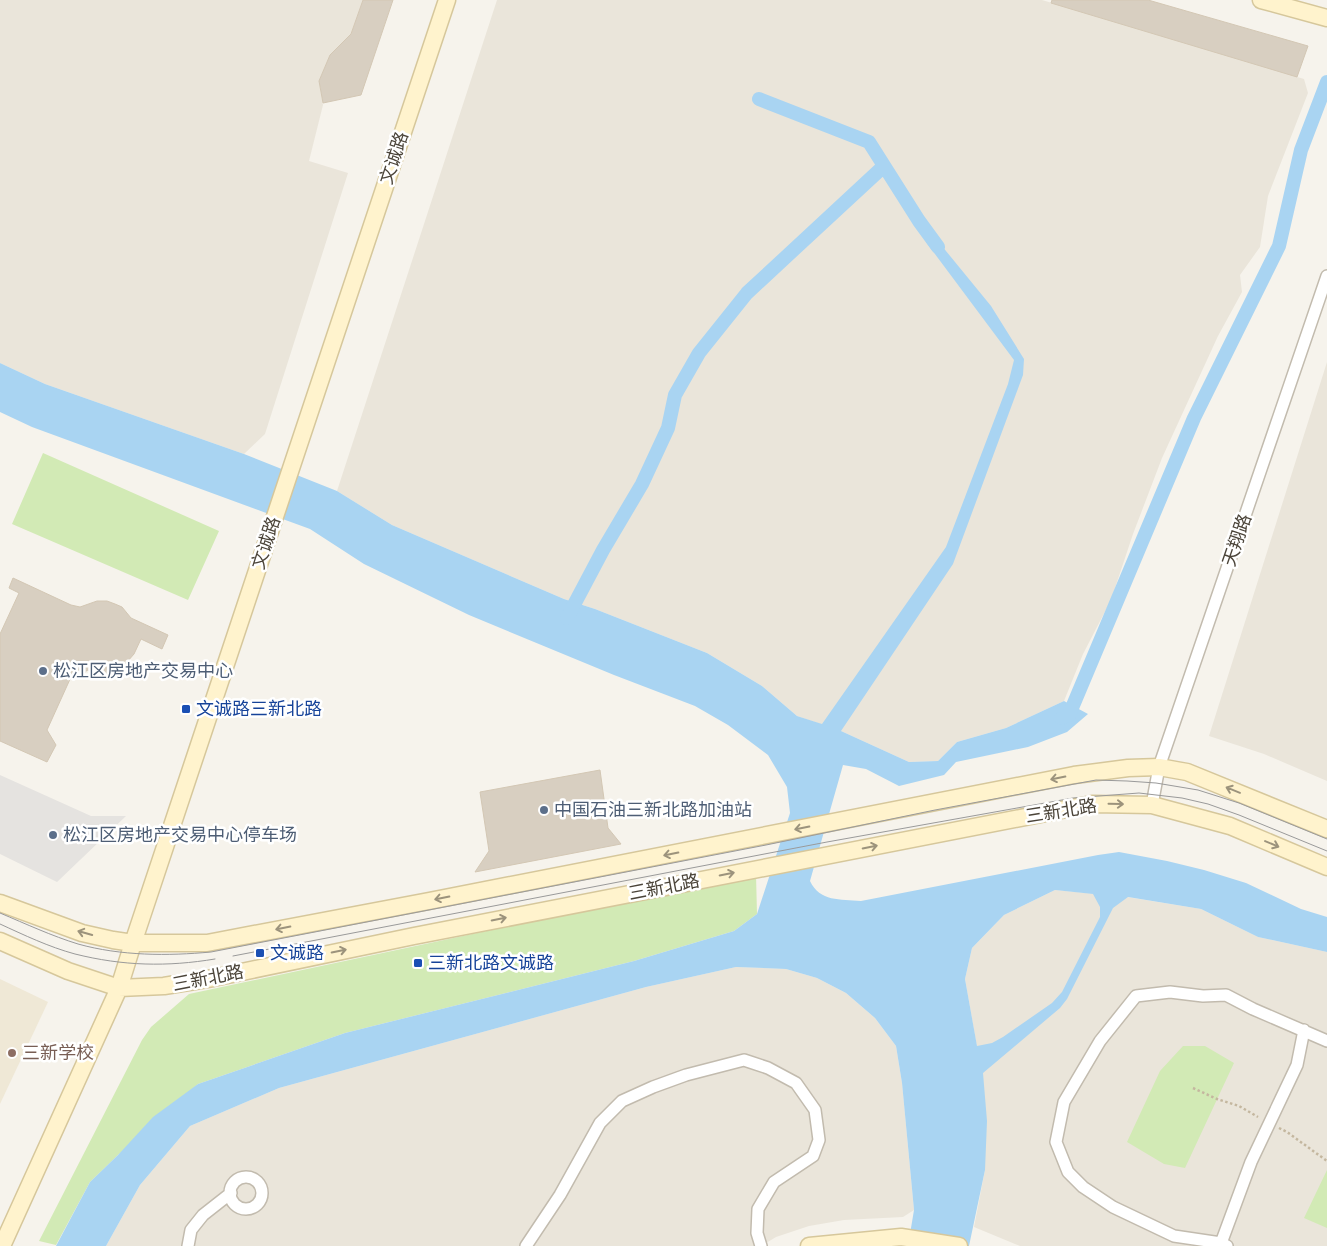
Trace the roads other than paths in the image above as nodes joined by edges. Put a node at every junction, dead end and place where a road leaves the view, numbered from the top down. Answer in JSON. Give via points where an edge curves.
{"nodes":[{"id":1,"x":447,"y":0,"type":"edge"},
{"id":2,"x":1261,"y":0,"type":"edge"},
{"id":3,"x":1324,"y":18,"type":"edge"},
{"id":4,"x":1327,"y":276,"type":"edge"},
{"id":5,"x":1159,"y":767,"type":"junction"},
{"id":6,"x":1152,"y":805,"type":"junction"},
{"id":7,"x":1327,"y":828,"type":"edge"},
{"id":8,"x":1327,"y":867,"type":"edge"},
{"id":9,"x":0,"y":903,"type":"edge"},
{"id":10,"x":0,"y":941,"type":"edge"},
{"id":11,"x":133,"y":943,"type":"junction"},
{"id":12,"x":119,"y":988,"type":"junction"},
{"id":13,"x":1304,"y":1030,"type":"junction"},
{"id":14,"x":1327,"y":1041,"type":"edge"},
{"id":15,"x":231,"y":1193,"type":"dead end"},
{"id":16,"x":1223,"y":1245,"type":"edge"},
{"id":17,"x":2,"y":1246,"type":"edge"},
{"id":18,"x":188,"y":1246,"type":"edge"},
{"id":19,"x":526,"y":1246,"type":"edge"},
{"id":20,"x":760,"y":1246,"type":"edge"},
{"id":21,"x":809,"y":1246,"type":"edge"},
{"id":22,"x":959,"y":1246,"type":"edge"}],
"edges":[{"from":1,"to":11,"type":"main road","name":"文诚路"},
{"from":2,"to":3,"type":"main road"},
{"from":4,"to":5,"type":"street","name":"天翔路"},
{"from":5,"to":6,"type":"street","name":"天翔路"},
{"from":7,"to":5,"type":"main road","name":"三新北路","one_way":true,"via":[[1187,772]]},
{"from":5,"to":11,"type":"main road","name":"三新北路","one_way":true,"via":[[1074,775],[207,942]]},
{"from":6,"to":8,"type":"main road","name":"三新北路","one_way":true,"via":[[1230,826]]},
{"from":12,"to":6,"type":"main road","name":"三新北路","one_way":true,"via":[[164,986],[213,978],[1092,804]]},
{"from":11,"to":9,"type":"main road","name":"三新北路","one_way":true,"via":[[82,933]]},
{"from":10,"to":12,"type":"main road","name":"三新北路","via":[[68,971]]},
{"from":11,"to":12,"type":"main road","name":"文诚路"},
{"from":12,"to":17,"type":"main road","name":"文诚路"},
{"from":13,"to":14,"type":"street"},
{"from":13,"to":16,"type":"street","via":[[1297,1065],[1251,1162]]},
{"from":13,"to":16,"type":"street","via":[[1226,995],[1170,992],[1136,996],[1100,1041],[1064,1102],[1056,1142],[1068,1172],[1083,1187],[1113,1207],[1174,1236]]},
{"from":15,"to":18,"type":"street","via":[[191,1230]]},
{"from":19,"to":20,"type":"street","via":[[560,1195],[600,1123],[622,1101],[686,1075],[744,1060],[796,1083],[815,1110],[819,1140],[814,1156],[774,1182],[758,1210]]},
{"from":21,"to":22,"type":"main road","via":[[901,1237]]}]}
